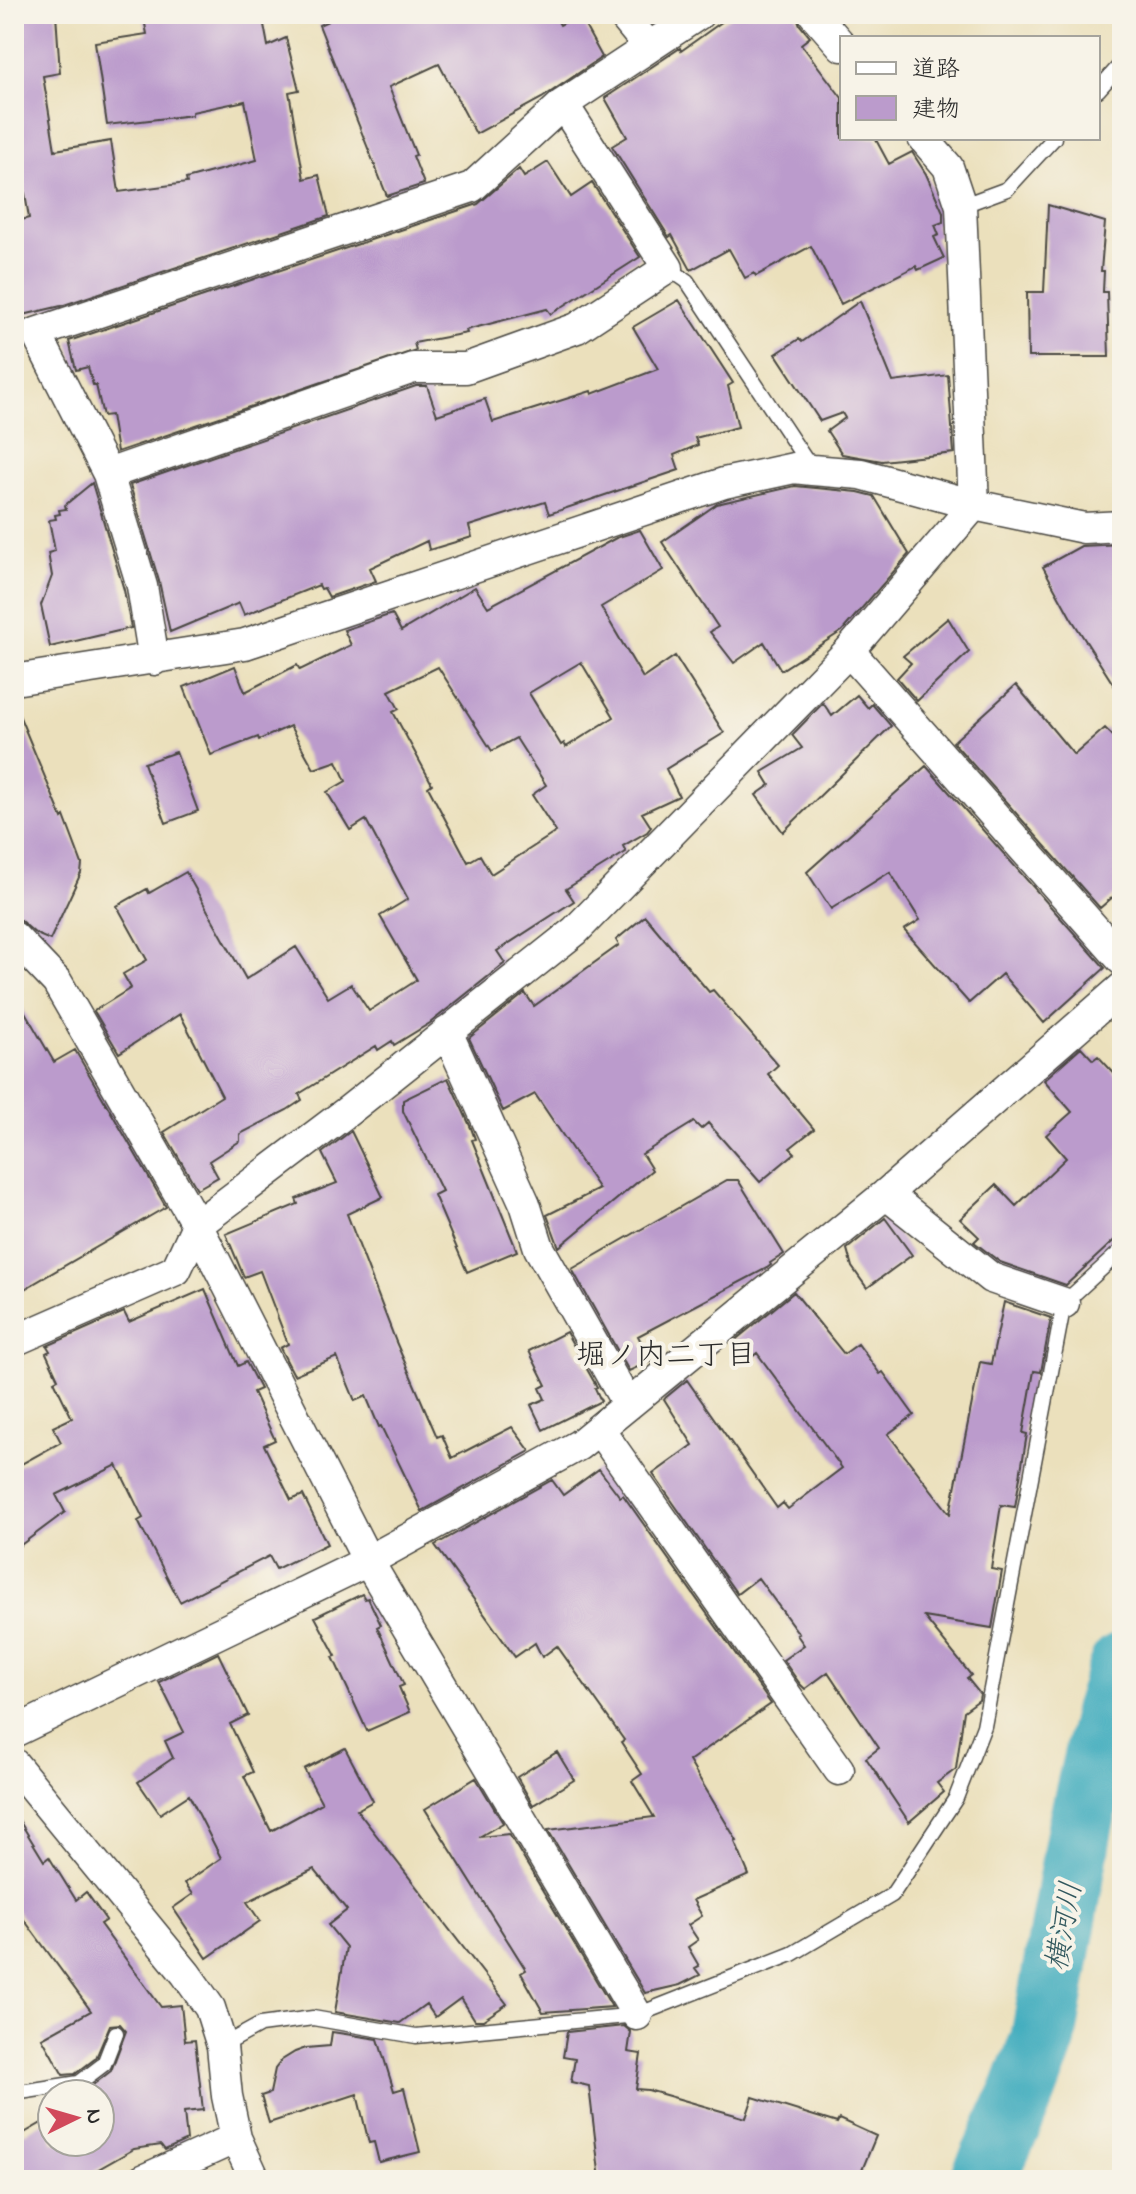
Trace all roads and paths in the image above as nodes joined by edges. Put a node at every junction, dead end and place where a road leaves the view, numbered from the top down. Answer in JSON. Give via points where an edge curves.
{"nodes":[{"id":1,"x":622,"y":14,"type":"edge"},
{"id":2,"x":699,"y":14,"type":"edge"},
{"id":3,"x":814,"y":14,"type":"edge"},
{"id":4,"x":840,"y":44,"type":"edge"},
{"id":5,"x":649,"y":47,"type":"junction"},
{"id":6,"x":1122,"y":63,"type":"edge"},
{"id":7,"x":1100,"y":88,"type":"edge"},
{"id":8,"x":563,"y":104,"type":"junction"},
{"id":9,"x":925,"y":140,"type":"edge"},
{"id":10,"x":1052,"y":140,"type":"edge"},
{"id":11,"x":961,"y":206,"type":"junction"},
{"id":12,"x":668,"y":268,"type":"junction"},
{"id":13,"x":20,"y":332,"type":"edge"},
{"id":14,"x":812,"y":470,"type":"junction"},
{"id":15,"x":108,"y":474,"type":"junction"},
{"id":16,"x":974,"y":505,"type":"junction"},
{"id":17,"x":1122,"y":526,"type":"edge"},
{"id":18,"x":849,"y":651,"type":"junction"},
{"id":19,"x":154,"y":660,"type":"junction"},
{"id":20,"x":14,"y":680,"type":"edge"},
{"id":21,"x":14,"y":937,"type":"edge"},
{"id":22,"x":1122,"y":960,"type":"edge"},
{"id":23,"x":1122,"y":988,"type":"edge"},
{"id":24,"x":447,"y":1032,"type":"junction"},
{"id":25,"x":886,"y":1194,"type":"junction"},
{"id":26,"x":197,"y":1225,"type":"junction"},
{"id":27,"x":1122,"y":1250,"type":"edge"},
{"id":28,"x":1064,"y":1303,"type":"junction"},
{"id":29,"x":14,"y":1341,"type":"edge"},
{"id":30,"x":628,"y":1405,"type":"junction"},
{"id":31,"x":599,"y":1429,"type":"junction"},
{"id":32,"x":368,"y":1561,"type":"junction"},
{"id":33,"x":14,"y":1732,"type":"edge"},
{"id":34,"x":14,"y":1764,"type":"edge"},
{"id":35,"x":839,"y":1770,"type":"dead end"},
{"id":36,"x":637,"y":2015,"type":"junction"},
{"id":37,"x":116,"y":2033,"type":"dead end"},
{"id":38,"x":222,"y":2046,"type":"junction"},
{"id":39,"x":14,"y":2093,"type":"edge"},
{"id":40,"x":236,"y":2138,"type":"junction"},
{"id":41,"x":143,"y":2180,"type":"edge"},
{"id":42,"x":255,"y":2180,"type":"edge"}],
"edges":[{"from":1,"to":5,"type":"street"},
{"from":2,"to":5,"type":"street"},
{"from":3,"to":4,"type":"street"},
{"from":5,"to":8,"type":"street"},
{"from":6,"to":7,"type":"lane"},
{"from":8,"to":12,"type":"street"},
{"from":8,"to":13,"type":"street","via":[[472,187]]},
{"from":9,"to":11,"type":"street","via":[[948,167]]},
{"from":10,"to":11,"type":"lane","via":[[1007,189]]},
{"from":11,"to":16,"type":"street"},
{"from":12,"to":14,"type":"lane","via":[[687,281]]},
{"from":12,"to":15,"type":"street","via":[[577,328],[466,368],[413,368]]},
{"from":13,"to":15,"type":"street"},
{"from":14,"to":16,"type":"street","via":[[861,474]]},
{"from":14,"to":19,"type":"street","via":[[794,468],[724,483],[245,644]]},
{"from":15,"to":19,"type":"street","via":[[142,586]]},
{"from":16,"to":17,"type":"street","via":[[1084,528]]},
{"from":16,"to":18,"type":"street"},
{"from":18,"to":22,"type":"street"},
{"from":18,"to":24,"type":"street","via":[[575,931]]},
{"from":19,"to":20,"type":"street"},
{"from":21,"to":26,"type":"street","via":[[57,982]]},
{"from":23,"to":25,"type":"street"},
{"from":24,"to":26,"type":"street"},
{"from":24,"to":30,"type":"street","via":[[525,1204],[539,1248]]},
{"from":25,"to":28,"type":"street","via":[[991,1278]]},
{"from":25,"to":30,"type":"street"},
{"from":26,"to":29,"type":"street","via":[[176,1270]]},
{"from":26,"to":32,"type":"street"},
{"from":27,"to":28,"type":"lane"},
{"from":28,"to":36,"type":"lane","via":[[984,1726],[956,1798],[892,1895],[792,1954]]},
{"from":30,"to":31,"type":"street"},
{"from":31,"to":32,"type":"street"},
{"from":31,"to":35,"type":"street"},
{"from":32,"to":33,"type":"street"},
{"from":32,"to":36,"type":"street"},
{"from":34,"to":38,"type":"street","via":[[186,1974],[210,2008]]},
{"from":36,"to":38,"type":"lane","via":[[416,2036],[313,2018],[260,2025]]},
{"from":37,"to":39,"type":"lane","via":[[104,2064],[79,2083]]},
{"from":38,"to":40,"type":"street"},
{"from":40,"to":41,"type":"street"},
{"from":40,"to":42,"type":"street"}]}
